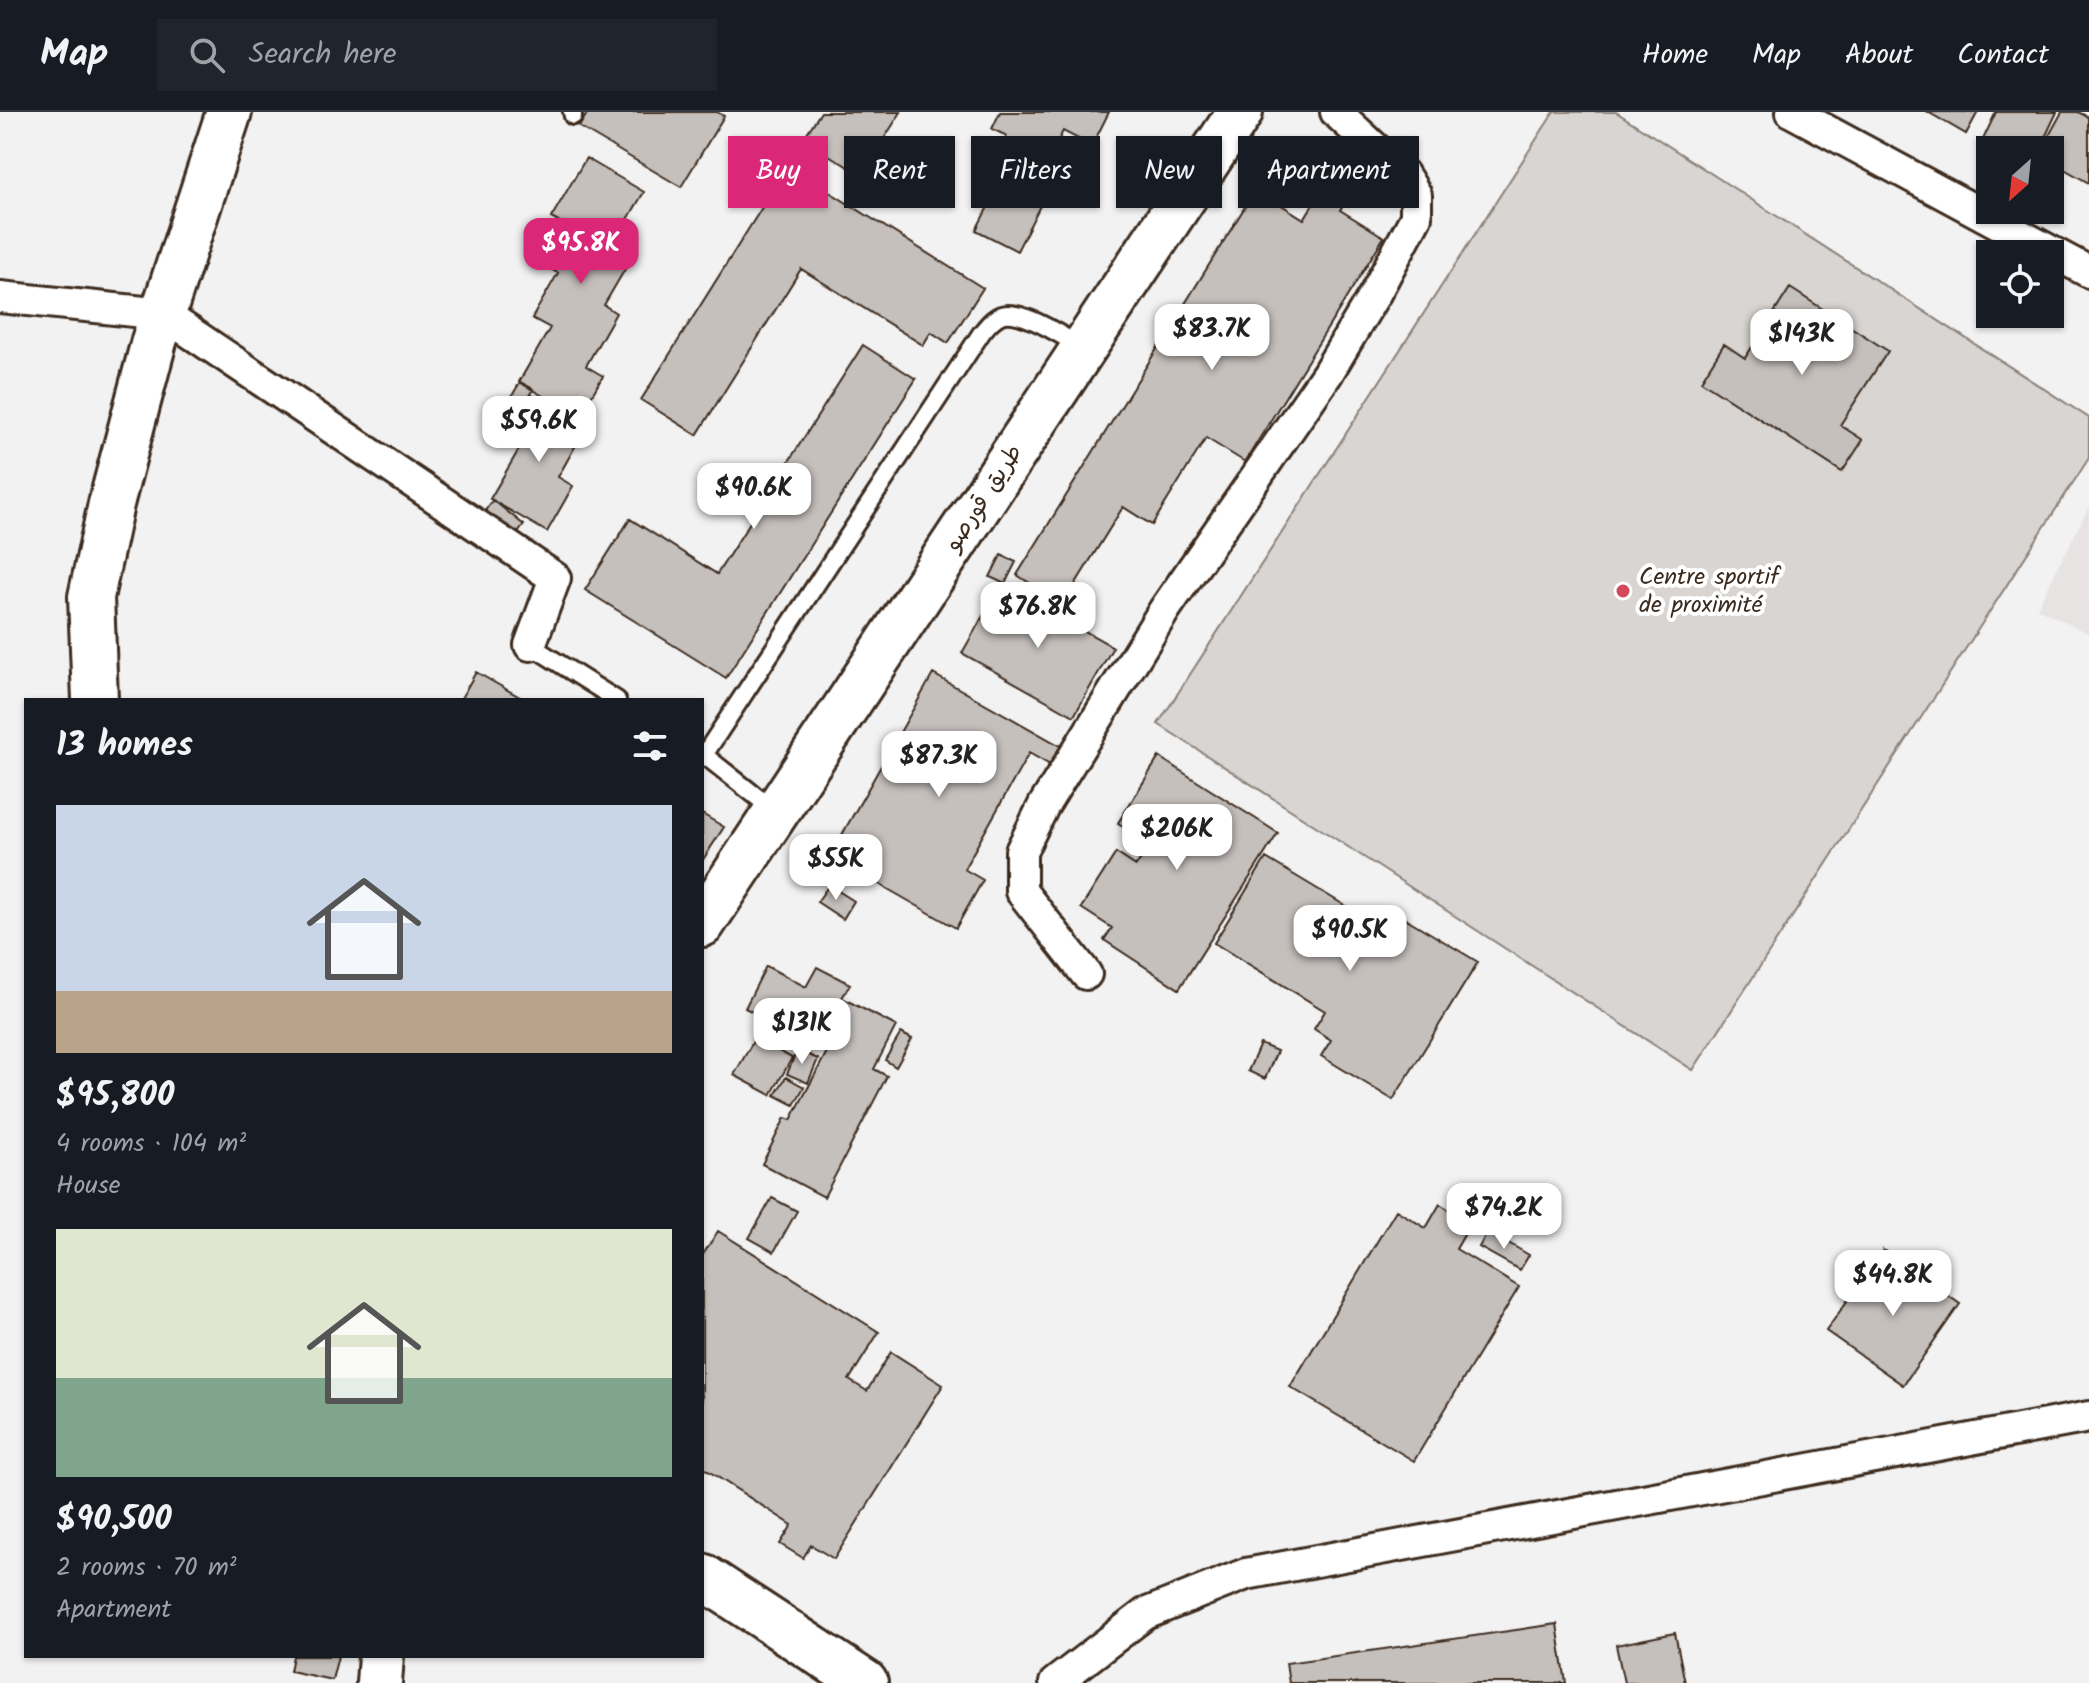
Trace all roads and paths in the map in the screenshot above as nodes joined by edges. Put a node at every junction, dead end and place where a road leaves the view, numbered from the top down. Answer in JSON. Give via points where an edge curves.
{"nodes":[{"id":1,"x":229,"y":112,"type":"edge"},
{"id":2,"x":1240,"y":112,"type":"edge"},
{"id":3,"x":1336,"y":112,"type":"edge"},
{"id":4,"x":1792,"y":112,"type":"edge"},
{"id":5,"x":2089,"y":272,"type":"edge"},
{"id":6,"x":0,"y":297,"type":"edge"},
{"id":7,"x":163,"y":314,"type":"junction"},
{"id":8,"x":1084,"y":347,"type":"junction"},
{"id":9,"x":530,"y":645,"type":"joint"},
{"id":10,"x":95,"y":698,"type":"edge"},
{"id":11,"x":614,"y":698,"type":"edge"},
{"id":12,"x":704,"y":752,"type":"edge"},
{"id":13,"x":704,"y":755,"type":"edge"},
{"id":14,"x":776,"y":812,"type":"junction"},
{"id":15,"x":704,"y":921,"type":"edge"},
{"id":16,"x":1086,"y":974,"type":"dead end"},
{"id":17,"x":2089,"y":1417,"type":"edge"},
{"id":18,"x":704,"y":1577,"type":"edge"},
{"id":19,"x":381,"y":1658,"type":"edge"},
{"id":20,"x":379,"y":1683,"type":"edge"},
{"id":21,"x":865,"y":1683,"type":"edge"},
{"id":22,"x":1055,"y":1683,"type":"edge"}],
"edges":[{"from":1,"to":7,"type":"main road"},
{"from":2,"to":8,"type":"main road","name":"طريق قورصو"},
{"from":3,"to":16,"type":"street","via":[[1403,174],[1416,195],[1416,217],[1327,374],[1165,609],[1021,851],[1021,891]]},
{"from":4,"to":5,"type":"street"},
{"from":6,"to":7,"type":"street"},
{"from":7,"to":9,"type":"street","via":[[555,578]]},
{"from":7,"to":10,"type":"main road","via":[[91,597]]},
{"from":8,"to":12,"type":"lane","via":[[1023,316],[1003,314],[992,321]]},
{"from":8,"to":14,"type":"main road","name":"طريق قورصو"},
{"from":9,"to":11,"type":"lane"},
{"from":13,"to":14,"type":"lane"},
{"from":14,"to":15,"type":"main road","name":"طريق قورصو"},
{"from":17,"to":22,"type":"street","via":[[1246,1574],[1145,1614]]},
{"from":18,"to":21,"type":"main road"},
{"from":19,"to":20,"type":"main road"}]}
